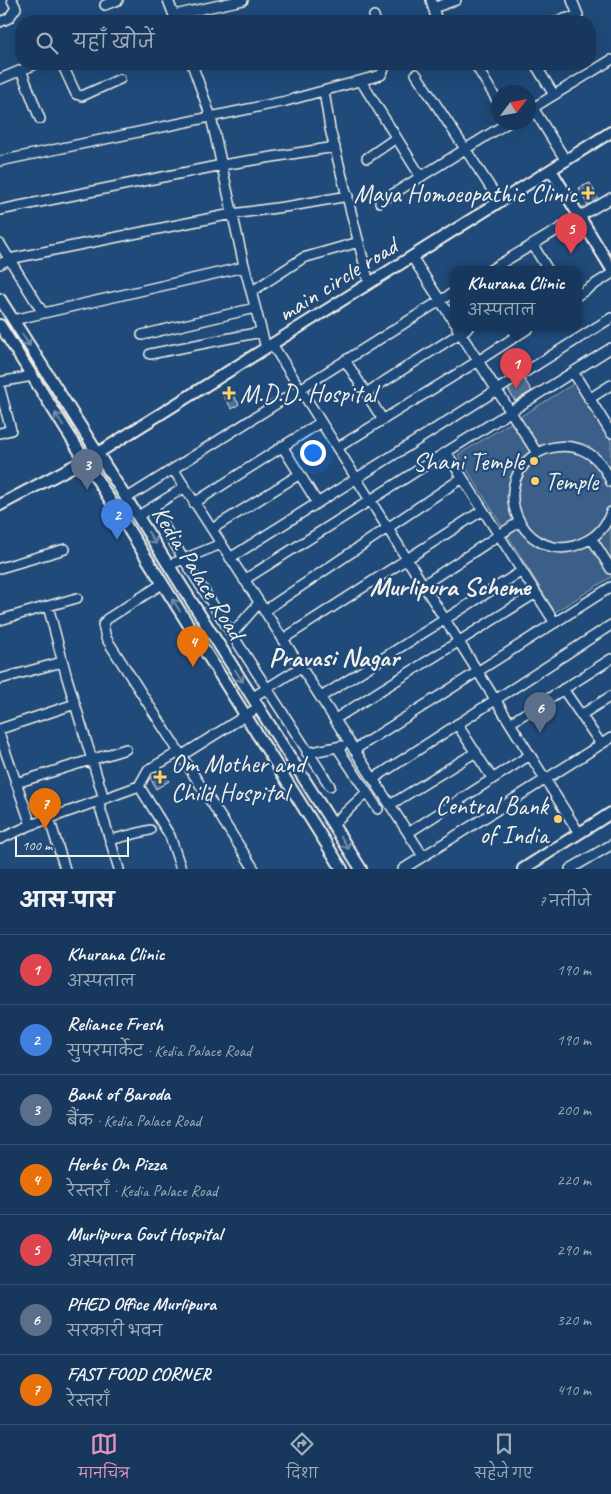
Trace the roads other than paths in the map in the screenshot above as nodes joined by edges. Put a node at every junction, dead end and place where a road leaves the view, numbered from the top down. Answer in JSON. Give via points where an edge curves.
{"nodes":[{"id":1,"x":12,"y":0,"type":"edge"},
{"id":2,"x":118,"y":0,"type":"edge"},
{"id":3,"x":168,"y":0,"type":"edge"},
{"id":4,"x":243,"y":0,"type":"edge"},
{"id":5,"x":456,"y":0,"type":"edge"},
{"id":6,"x":572,"y":0,"type":"edge"},
{"id":7,"x":432,"y":4,"type":"edge"},
{"id":8,"x":105,"y":5,"type":"dead end"},
{"id":9,"x":174,"y":15,"type":"edge"},
{"id":10,"x":186,"y":15,"type":"edge"},
{"id":11,"x":578,"y":15,"type":"edge"},
{"id":12,"x":0,"y":22,"type":"edge"},
{"id":13,"x":611,"y":60,"type":"edge"},
{"id":14,"x":596,"y":69,"type":"edge"},
{"id":15,"x":21,"y":70,"type":"joint"},
{"id":16,"x":65,"y":70,"type":"edge"},
{"id":17,"x":194,"y":70,"type":"edge"},
{"id":18,"x":384,"y":70,"type":"edge"},
{"id":19,"x":479,"y":70,"type":"edge"},
{"id":20,"x":539,"y":70,"type":"edge"},
{"id":21,"x":594,"y":70,"type":"edge"},
{"id":22,"x":416,"y":74,"type":"dead end"},
{"id":23,"x":0,"y":79,"type":"edge"},
{"id":24,"x":120,"y":79,"type":"dead end"},
{"id":25,"x":361,"y":81,"type":"junction"},
{"id":26,"x":491,"y":90,"type":"edge"},
{"id":27,"x":324,"y":91,"type":"junction"},
{"id":28,"x":554,"y":94,"type":"junction"},
{"id":29,"x":536,"y":106,"type":"edge"},
{"id":30,"x":536,"y":116,"type":"edge"},
{"id":31,"x":211,"y":117,"type":"junction"},
{"id":32,"x":40,"y":119,"type":"dead end"},
{"id":33,"x":496,"y":130,"type":"edge"},
{"id":34,"x":611,"y":132,"type":"edge"},
{"id":35,"x":396,"y":138,"type":"junction"},
{"id":36,"x":335,"y":147,"type":"junction"},
{"id":37,"x":466,"y":149,"type":"junction"},
{"id":38,"x":367,"y":158,"type":"dead end"},
{"id":39,"x":0,"y":161,"type":"edge"},
{"id":40,"x":566,"y":161,"type":"junction"},
{"id":41,"x":222,"y":165,"type":"junction"},
{"id":42,"x":551,"y":170,"type":"junction"},
{"id":43,"x":421,"y":177,"type":"junction"},
{"id":44,"x":348,"y":196,"type":"junction"},
{"id":45,"x":611,"y":198,"type":"edge"},
{"id":46,"x":380,"y":202,"type":"dead end"},
{"id":47,"x":500,"y":202,"type":"junction"},
{"id":48,"x":0,"y":210,"type":"edge"},
{"id":49,"x":232,"y":214,"type":"junction"},
{"id":50,"x":580,"y":217,"type":"junction"},
{"id":51,"x":359,"y":242,"type":"junction"},
{"id":52,"x":0,"y":244,"type":"edge"},
{"id":53,"x":533,"y":245,"type":"junction"},
{"id":54,"x":412,"y":257,"type":"junction"},
{"id":55,"x":10,"y":259,"type":"junction"},
{"id":56,"x":0,"y":264,"type":"edge"},
{"id":57,"x":497,"y":266,"type":"edge"},
{"id":58,"x":546,"y":266,"type":"edge"},
{"id":59,"x":244,"y":267,"type":"junction"},
{"id":60,"x":611,"y":268,"type":"edge"},
{"id":61,"x":611,"y":274,"type":"edge"},
{"id":62,"x":369,"y":283,"type":"junction"},
{"id":63,"x":251,"y":292,"type":"junction"},
{"id":64,"x":582,"y":292,"type":"edge"},
{"id":65,"x":450,"y":294,"type":"edge"},
{"id":66,"x":0,"y":299,"type":"edge"},
{"id":67,"x":439,"y":300,"type":"junction"},
{"id":68,"x":255,"y":308,"type":"junction"},
{"id":69,"x":43,"y":313,"type":"junction"},
{"id":70,"x":450,"y":316,"type":"edge"},
{"id":71,"x":611,"y":318,"type":"edge"},
{"id":72,"x":13,"y":320,"type":"junction"},
{"id":73,"x":0,"y":325,"type":"edge"},
{"id":74,"x":459,"y":331,"type":"edge"},
{"id":75,"x":463,"y":331,"type":"edge"},
{"id":76,"x":524,"y":331,"type":"edge"},
{"id":77,"x":261,"y":332,"type":"junction"},
{"id":78,"x":142,"y":335,"type":"dead end"},
{"id":79,"x":269,"y":346,"type":"junction"},
{"id":80,"x":611,"y":348,"type":"edge"},
{"id":81,"x":150,"y":354,"type":"dead end"},
{"id":82,"x":345,"y":360,"type":"junction"},
{"id":83,"x":478,"y":361,"type":"junction"},
{"id":84,"x":573,"y":372,"type":"junction"},
{"id":85,"x":32,"y":376,"type":"junction"},
{"id":86,"x":0,"y":382,"type":"edge"},
{"id":87,"x":611,"y":385,"type":"edge"},
{"id":88,"x":0,"y":389,"type":"edge"},
{"id":89,"x":300,"y":389,"type":"junction"},
{"id":90,"x":496,"y":389,"type":"junction"},
{"id":91,"x":366,"y":393,"type":"junction"},
{"id":92,"x":589,"y":399,"type":"junction"},
{"id":93,"x":510,"y":411,"type":"junction"},
{"id":94,"x":382,"y":420,"type":"junction"},
{"id":95,"x":320,"y":422,"type":"junction"},
{"id":96,"x":610,"y":428,"type":"edge"},
{"id":97,"x":0,"y":433,"type":"edge"},
{"id":98,"x":282,"y":446,"type":"junction"},
{"id":99,"x":337,"y":448,"type":"junction"},
{"id":100,"x":446,"y":452,"type":"junction"},
{"id":101,"x":98,"y":453,"type":"junction"},
{"id":102,"x":537,"y":453,"type":"junction"},
{"id":103,"x":85,"y":460,"type":"junction"},
{"id":104,"x":173,"y":469,"type":"junction"},
{"id":105,"x":609,"y":470,"type":"edge"},
{"id":106,"x":300,"y":474,"type":"junction"},
{"id":107,"x":356,"y":478,"type":"junction"},
{"id":108,"x":462,"y":478,"type":"junction"},
{"id":109,"x":611,"y":482,"type":"edge"},
{"id":110,"x":184,"y":488,"type":"junction"},
{"id":111,"x":127,"y":498,"type":"junction"},
{"id":112,"x":370,"y":500,"type":"junction"},
{"id":113,"x":317,"y":502,"type":"junction"},
{"id":114,"x":194,"y":503,"type":"junction"},
{"id":115,"x":0,"y":505,"type":"edge"},
{"id":116,"x":153,"y":507,"type":"junction"},
{"id":117,"x":483,"y":510,"type":"junction"},
{"id":118,"x":611,"y":512,"type":"edge"},
{"id":119,"x":138,"y":516,"type":"junction"},
{"id":120,"x":519,"y":522,"type":"junction"},
{"id":121,"x":387,"y":528,"type":"junction"},
{"id":122,"x":212,"y":529,"type":"junction"},
{"id":123,"x":499,"y":535,"type":"junction"},
{"id":124,"x":592,"y":539,"type":"junction"},
{"id":125,"x":221,"y":544,"type":"junction"},
{"id":126,"x":65,"y":549,"type":"dead end"},
{"id":127,"x":230,"y":558,"type":"junction"},
{"id":128,"x":406,"y":559,"type":"junction"},
{"id":129,"x":184,"y":560,"type":"junction"},
{"id":130,"x":169,"y":565,"type":"junction"},
{"id":131,"x":0,"y":568,"type":"edge"},
{"id":132,"x":611,"y":569,"type":"edge"},
{"id":133,"x":522,"y":571,"type":"junction"},
{"id":134,"x":244,"y":580,"type":"junction"},
{"id":135,"x":162,"y":584,"type":"junction"},
{"id":136,"x":423,"y":586,"type":"junction"},
{"id":137,"x":611,"y":587,"type":"edge"},
{"id":138,"x":536,"y":592,"type":"junction"},
{"id":139,"x":77,"y":598,"type":"dead end"},
{"id":140,"x":48,"y":606,"type":"junction"},
{"id":141,"x":262,"y":607,"type":"junction"},
{"id":142,"x":445,"y":619,"type":"junction"},
{"id":143,"x":0,"y":620,"type":"edge"},
{"id":144,"x":555,"y":623,"type":"junction"},
{"id":145,"x":611,"y":625,"type":"edge"},
{"id":146,"x":232,"y":634,"type":"junction"},
{"id":147,"x":282,"y":639,"type":"junction"},
{"id":148,"x":458,"y":640,"type":"junction"},
{"id":149,"x":611,"y":659,"type":"edge"},
{"id":150,"x":62,"y":662,"type":"junction"},
{"id":151,"x":301,"y":667,"type":"junction"},
{"id":152,"x":478,"y":672,"type":"junction"},
{"id":153,"x":0,"y":679,"type":"edge"},
{"id":154,"x":266,"y":688,"type":"junction"},
{"id":155,"x":563,"y":689,"type":"junction"},
{"id":156,"x":252,"y":696,"type":"junction"},
{"id":157,"x":611,"y":696,"type":"edge"},
{"id":158,"x":320,"y":697,"type":"junction"},
{"id":159,"x":496,"y":700,"type":"junction"},
{"id":160,"x":74,"y":704,"type":"junction"},
{"id":161,"x":259,"y":708,"type":"junction"},
{"id":162,"x":581,"y":715,"type":"junction"},
{"id":163,"x":245,"y":716,"type":"junction"},
{"id":164,"x":334,"y":719,"type":"junction"},
{"id":165,"x":510,"y":723,"type":"junction"},
{"id":166,"x":457,"y":724,"type":"junction"},
{"id":167,"x":0,"y":730,"type":"edge"},
{"id":168,"x":0,"y":736,"type":"edge"},
{"id":169,"x":611,"y":738,"type":"edge"},
{"id":170,"x":601,"y":744,"type":"junction"},
{"id":171,"x":337,"y":747,"type":"junction"},
{"id":172,"x":353,"y":747,"type":"junction"},
{"id":173,"x":126,"y":749,"type":"dead end"},
{"id":174,"x":305,"y":750,"type":"junction"},
{"id":175,"x":476,"y":752,"type":"junction"},
{"id":176,"x":180,"y":754,"type":"junction"},
{"id":177,"x":290,"y":755,"type":"junction"},
{"id":178,"x":530,"y":755,"type":"junction"},
{"id":179,"x":92,"y":760,"type":"junction"},
{"id":180,"x":492,"y":778,"type":"junction"},
{"id":181,"x":373,"y":779,"type":"junction"},
{"id":182,"x":545,"y":779,"type":"junction"},
{"id":183,"x":16,"y":783,"type":"junction"},
{"id":184,"x":139,"y":786,"type":"junction"},
{"id":185,"x":330,"y":786,"type":"dead end"},
{"id":186,"x":367,"y":792,"type":"junction"},
{"id":187,"x":101,"y":800,"type":"junction"},
{"id":188,"x":390,"y":805,"type":"junction"},
{"id":189,"x":378,"y":809,"type":"dead end"},
{"id":190,"x":611,"y":813,"type":"edge"},
{"id":191,"x":49,"y":818,"type":"junction"},
{"id":192,"x":333,"y":824,"type":"junction"},
{"id":193,"x":31,"y":825,"type":"junction"},
{"id":194,"x":150,"y":830,"type":"dead end"},
{"id":195,"x":408,"y":833,"type":"junction"},
{"id":196,"x":579,"y":834,"type":"junction"},
{"id":197,"x":0,"y":838,"type":"edge"},
{"id":198,"x":110,"y":840,"type":"junction"},
{"id":199,"x":611,"y":845,"type":"edge"},
{"id":200,"x":423,"y":856,"type":"junction"},
{"id":201,"x":63,"y":868,"type":"edge"},
{"id":202,"x":119,"y":869,"type":"edge"},
{"id":203,"x":181,"y":869,"type":"edge"},
{"id":204,"x":254,"y":869,"type":"edge"},
{"id":205,"x":342,"y":869,"type":"edge"},
{"id":206,"x":362,"y":869,"type":"edge"},
{"id":207,"x":404,"y":869,"type":"edge"},
{"id":208,"x":523,"y":869,"type":"edge"},
{"id":209,"x":570,"y":869,"type":"edge"}],
"edges":[{"from":1,"to":12,"type":"street","via":[[16,8],[9,18]]},
{"from":2,"to":8,"type":"street"},
{"from":3,"to":9,"type":"street"},
{"from":4,"to":10,"type":"street"},
{"from":5,"to":7,"type":"street"},
{"from":6,"to":11,"type":"street"},
{"from":13,"to":14,"type":"street"},
{"from":15,"to":23,"type":"street"},
{"from":15,"to":32,"type":"street"},
{"from":16,"to":24,"type":"street","via":[[76,94],[82,96]]},
{"from":17,"to":31,"type":"street"},
{"from":18,"to":25,"type":"street","via":[[381,75]]},
{"from":19,"to":26,"type":"street"},
{"from":20,"to":28,"type":"street"},
{"from":21,"to":28,"type":"street"},
{"from":22,"to":37,"type":"street"},
{"from":25,"to":27,"type":"street"},
{"from":25,"to":35,"type":"street"},
{"from":27,"to":31,"type":"street"},
{"from":27,"to":36,"type":"street"},
{"from":28,"to":29,"type":"street"},
{"from":30,"to":40,"type":"street"},
{"from":31,"to":39,"type":"street"},
{"from":31,"to":41,"type":"street"},
{"from":33,"to":37,"type":"street"},
{"from":34,"to":40,"type":"street","name":"main circle road"},
{"from":35,"to":38,"type":"street"},
{"from":35,"to":43,"type":"street"},
{"from":36,"to":41,"type":"street"},
{"from":36,"to":44,"type":"street"},
{"from":37,"to":43,"type":"street"},
{"from":37,"to":47,"type":"street"},
{"from":40,"to":42,"type":"street","name":"main circle road"},
{"from":41,"to":48,"type":"street"},
{"from":41,"to":49,"type":"street"},
{"from":42,"to":47,"type":"street","name":"main circle road"},
{"from":42,"to":50,"type":"street"},
{"from":43,"to":46,"type":"street"},
{"from":44,"to":49,"type":"street"},
{"from":44,"to":51,"type":"street"},
{"from":45,"to":50,"type":"street"},
{"from":47,"to":54,"type":"street","name":"main circle road"},
{"from":49,"to":55,"type":"street"},
{"from":49,"to":59,"type":"street"},
{"from":50,"to":53,"type":"street"},
{"from":50,"to":60,"type":"street"},
{"from":51,"to":62,"type":"street"},
{"from":51,"to":63,"type":"street","via":[[304,258]]},
{"from":52,"to":55,"type":"street"},
{"from":53,"to":57,"type":"street"},
{"from":53,"to":58,"type":"street"},
{"from":54,"to":62,"type":"street","name":"main circle road"},
{"from":54,"to":67,"type":"street"},
{"from":55,"to":56,"type":"street"},
{"from":55,"to":69,"type":"street"},
{"from":59,"to":63,"type":"street"},
{"from":59,"to":69,"type":"street"},
{"from":61,"to":64,"type":"street"},
{"from":62,"to":79,"type":"street","name":"main circle road"},
{"from":63,"to":68,"type":"street"},
{"from":65,"to":67,"type":"street"},
{"from":66,"to":72,"type":"street","name":"Kedia Palace Road"},
{"from":67,"to":70,"type":"street"},
{"from":67,"to":82,"type":"street"},
{"from":68,"to":77,"type":"street"},
{"from":68,"to":78,"type":"street"},
{"from":69,"to":72,"type":"street"},
{"from":71,"to":90,"type":"street"},
{"from":72,"to":101,"type":"street","name":"Kedia Palace Road","one_way":true},
{"from":73,"to":85,"type":"street","name":"Kedia Palace Road"},
{"from":74,"to":91,"type":"street"},
{"from":75,"to":83,"type":"street"},
{"from":76,"to":83,"type":"street"},
{"from":77,"to":79,"type":"street"},
{"from":77,"to":81,"type":"street"},
{"from":79,"to":89,"type":"street"},
{"from":79,"to":101,"type":"street","name":"main circle road"},
{"from":80,"to":84,"type":"street"},
{"from":82,"to":89,"type":"street"},
{"from":82,"to":91,"type":"street"},
{"from":83,"to":90,"type":"street"},
{"from":83,"to":94,"type":"street"},
{"from":84,"to":92,"type":"street"},
{"from":84,"to":93,"type":"street"},
{"from":85,"to":86,"type":"street"},
{"from":103,"to":85,"type":"street","name":"Kedia Palace Road","one_way":true},
{"from":87,"to":92,"type":"street"},
{"from":88,"to":97,"type":"street","via":[[11,430]]},
{"from":89,"to":95,"type":"street"},
{"from":89,"to":104,"type":"street"},
{"from":90,"to":93,"type":"street"},
{"from":90,"to":107,"type":"street"},
{"from":91,"to":94,"type":"street"},
{"from":92,"to":96,"type":"street"},
{"from":93,"to":100,"type":"street"},
{"from":93,"to":102,"type":"street"},
{"from":94,"to":99,"type":"street"},
{"from":95,"to":98,"type":"street"},
{"from":95,"to":99,"type":"street"},
{"from":98,"to":106,"type":"street"},
{"from":98,"to":114,"type":"street"},
{"from":99,"to":107,"type":"street"},
{"from":100,"to":108,"type":"street"},
{"from":100,"to":112,"type":"street"},
{"from":101,"to":103,"type":"street","name":"main circle road"},
{"from":101,"to":111,"type":"street","name":"Kedia Palace Road"},
{"from":102,"to":105,"type":"street","via":[[559,446],[581,450]]},
{"from":102,"to":120,"type":"street","via":[[519,471],[514,484],[512,497]]},
{"from":103,"to":115,"type":"street","name":"main circle road"},
{"from":103,"to":135,"type":"street","name":"Kedia Palace Road"},
{"from":104,"to":110,"type":"street"},
{"from":104,"to":111,"type":"street"},
{"from":105,"to":109,"type":"street"},
{"from":106,"to":113,"type":"street"},
{"from":106,"to":122,"type":"street"},
{"from":107,"to":112,"type":"street"},
{"from":107,"to":113,"type":"street"},
{"from":108,"to":117,"type":"street"},
{"from":108,"to":121,"type":"street"},
{"from":110,"to":114,"type":"street"},
{"from":110,"to":116,"type":"street"},
{"from":111,"to":119,"type":"street","name":"Kedia Palace Road"},
{"from":112,"to":121,"type":"street"},
{"from":112,"to":134,"type":"street"},
{"from":113,"to":127,"type":"street"},
{"from":114,"to":122,"type":"street"},
{"from":116,"to":119,"type":"street"},
{"from":116,"to":129,"type":"street"},
{"from":117,"to":123,"type":"street"},
{"from":117,"to":128,"type":"street"},
{"from":118,"to":124,"type":"street","via":[[603,528]]},
{"from":119,"to":130,"type":"street","name":"Kedia Palace Road","one_way":true},
{"from":120,"to":123,"type":"street"},
{"from":120,"to":124,"type":"street","via":[[539,541],[552,546],[580,545]]},
{"from":121,"to":128,"type":"street"},
{"from":121,"to":141,"type":"street"},
{"from":122,"to":125,"type":"street"},
{"from":123,"to":133,"type":"street"},
{"from":123,"to":136,"type":"street"},
{"from":124,"to":132,"type":"street"},
{"from":125,"to":127,"type":"street"},
{"from":125,"to":129,"type":"street"},
{"from":126,"to":131,"type":"street"},
{"from":127,"to":134,"type":"street"},
{"from":128,"to":136,"type":"street"},
{"from":128,"to":147,"type":"street"},
{"from":129,"to":130,"type":"street"},
{"from":129,"to":146,"type":"street"},
{"from":130,"to":156,"type":"street","name":"Kedia Palace Road","one_way":true},
{"from":133,"to":138,"type":"street"},
{"from":133,"to":142,"type":"street"},
{"from":134,"to":141,"type":"street"},
{"from":163,"to":135,"type":"street","name":"Kedia Palace Road","one_way":true},
{"from":135,"to":176,"type":"street","via":[[107,619],[103,625],[106,638]]},
{"from":136,"to":142,"type":"street"},
{"from":137,"to":144,"type":"street"},
{"from":138,"to":144,"type":"street"},
{"from":138,"to":148,"type":"street"},
{"from":139,"to":140,"type":"street"},
{"from":140,"to":143,"type":"street"},
{"from":140,"to":150,"type":"street"},
{"from":141,"to":146,"type":"street"},
{"from":141,"to":147,"type":"street"},
{"from":142,"to":148,"type":"street"},
{"from":142,"to":158,"type":"street"},
{"from":144,"to":152,"type":"street"},
{"from":145,"to":159,"type":"street"},
{"from":146,"to":154,"type":"street"},
{"from":147,"to":151,"type":"street"},
{"from":148,"to":152,"type":"street"},
{"from":148,"to":164,"type":"street"},
{"from":149,"to":155,"type":"street"},
{"from":150,"to":153,"type":"street"},
{"from":150,"to":160,"type":"street"},
{"from":151,"to":154,"type":"street"},
{"from":151,"to":158,"type":"street"},
{"from":152,"to":159,"type":"street"},
{"from":152,"to":172,"type":"street"},
{"from":154,"to":156,"type":"street"},
{"from":154,"to":174,"type":"street"},
{"from":155,"to":162,"type":"street"},
{"from":155,"to":165,"type":"street"},
{"from":156,"to":161,"type":"street","name":"Kedia Palace Road"},
{"from":157,"to":162,"type":"street"},
{"from":158,"to":164,"type":"street"},
{"from":159,"to":165,"type":"street"},
{"from":159,"to":166,"type":"street"},
{"from":160,"to":167,"type":"street"},
{"from":160,"to":179,"type":"street"},
{"from":161,"to":163,"type":"street"},
{"from":161,"to":177,"type":"street","name":"Kedia Palace Road"},
{"from":162,"to":170,"type":"street"},
{"from":163,"to":176,"type":"street"},
{"from":163,"to":205,"type":"street","name":"Kedia Palace Road"},
{"from":164,"to":172,"type":"street"},
{"from":165,"to":178,"type":"street"},
{"from":166,"to":175,"type":"street"},
{"from":166,"to":181,"type":"street"},
{"from":168,"to":183,"type":"street"},
{"from":169,"to":170,"type":"street"},
{"from":170,"to":182,"type":"street"},
{"from":171,"to":172,"type":"street"},
{"from":171,"to":174,"type":"street"},
{"from":171,"to":186,"type":"street"},
{"from":172,"to":181,"type":"street"},
{"from":173,"to":179,"type":"street"},
{"from":174,"to":177,"type":"street"},
{"from":174,"to":185,"type":"street"},
{"from":175,"to":180,"type":"street"},
{"from":175,"to":188,"type":"street"},
{"from":176,"to":184,"type":"street","via":[[148,770]]},
{"from":176,"to":204,"type":"street"},
{"from":177,"to":192,"type":"street","name":"Kedia Palace Road"},
{"from":178,"to":180,"type":"street"},
{"from":178,"to":182,"type":"street"},
{"from":179,"to":183,"type":"street"},
{"from":179,"to":187,"type":"street"},
{"from":180,"to":195,"type":"street"},
{"from":181,"to":188,"type":"street"},
{"from":182,"to":196,"type":"street"},
{"from":182,"to":200,"type":"street"},
{"from":183,"to":193,"type":"street"},
{"from":184,"to":187,"type":"street"},
{"from":184,"to":203,"type":"street","via":[[170,836]]},
{"from":186,"to":189,"type":"street"},
{"from":186,"to":192,"type":"street"},
{"from":187,"to":191,"type":"street"},
{"from":187,"to":198,"type":"street"},
{"from":188,"to":195,"type":"street"},
{"from":190,"to":196,"type":"street"},
{"from":191,"to":193,"type":"street"},
{"from":191,"to":201,"type":"street"},
{"from":192,"to":206,"type":"street","name":"Kedia Palace Road","one_way":true},
{"from":193,"to":197,"type":"street"},
{"from":194,"to":198,"type":"street"},
{"from":195,"to":200,"type":"street"},
{"from":196,"to":208,"type":"street"},
{"from":198,"to":202,"type":"street"},
{"from":199,"to":209,"type":"street"},
{"from":200,"to":207,"type":"street"}]}
